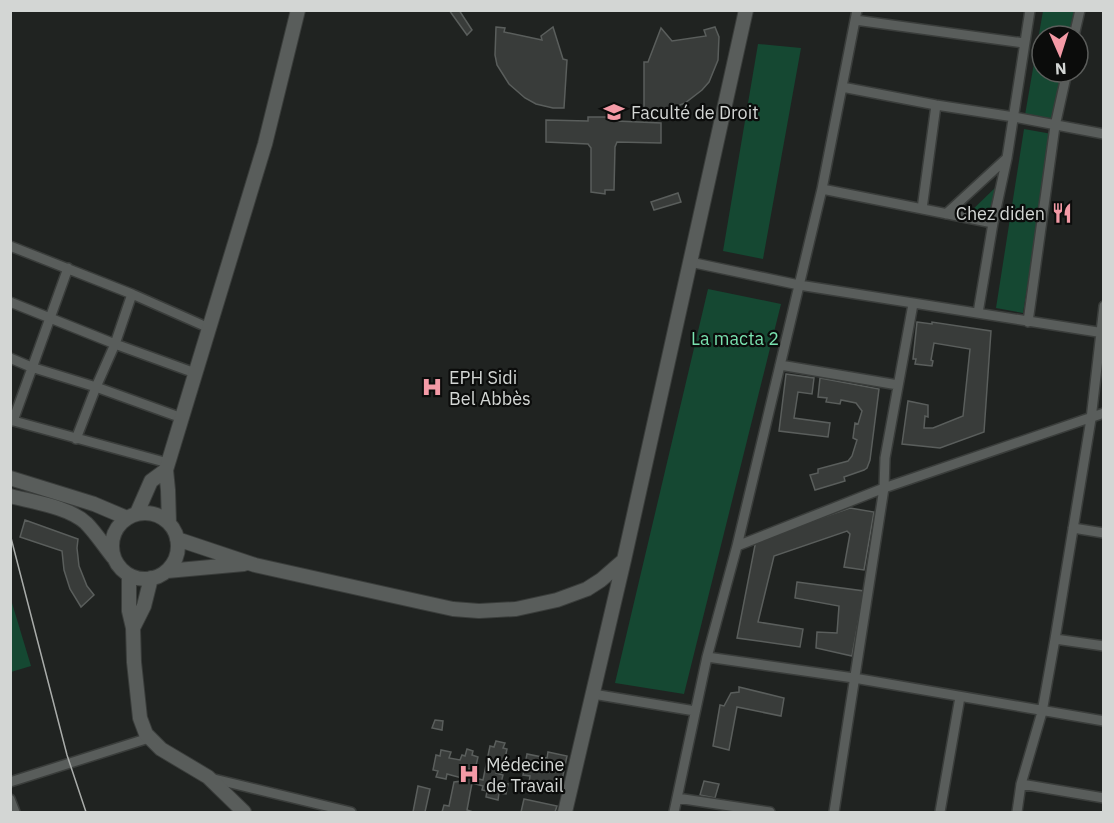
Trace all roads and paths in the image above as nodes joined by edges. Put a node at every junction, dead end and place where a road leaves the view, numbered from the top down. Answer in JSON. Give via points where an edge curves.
{"nodes":[{"id":1,"x":298,"y":10,"type":"edge"},
{"id":2,"x":746,"y":10,"type":"edge"},
{"id":3,"x":1030,"y":10,"type":"edge"},
{"id":4,"x":856,"y":15,"type":"edge"},
{"id":5,"x":1024,"y":43,"type":"junction"},
{"id":6,"x":1064,"y":84,"type":"edge"},
{"id":7,"x":842,"y":87,"type":"junction"},
{"id":8,"x":936,"y":105,"type":"junction"},
{"id":9,"x":1014,"y":117,"type":"junction"},
{"id":10,"x":1055,"y":126,"type":"junction"},
{"id":11,"x":1104,"y":134,"type":"edge"},
{"id":12,"x":1007,"y":158,"type":"junction"},
{"id":13,"x":822,"y":189,"type":"junction"},
{"id":14,"x":922,"y":209,"type":"junction"},
{"id":15,"x":946,"y":214,"type":"junction"},
{"id":16,"x":993,"y":223,"type":"junction"},
{"id":17,"x":10,"y":246,"type":"edge"},
{"id":18,"x":690,"y":262,"type":"junction"},
{"id":19,"x":68,"y":268,"type":"junction"},
{"id":20,"x":799,"y":285,"type":"junction"},
{"id":21,"x":132,"y":294,"type":"junction"},
{"id":22,"x":10,"y":302,"type":"edge"},
{"id":23,"x":913,"y":304,"type":"junction"},
{"id":24,"x":1104,"y":306,"type":"edge"},
{"id":25,"x":978,"y":313,"type":"junction"},
{"id":26,"x":50,"y":319,"type":"junction"},
{"id":27,"x":1028,"y":322,"type":"junction"},
{"id":28,"x":209,"y":328,"type":"junction"},
{"id":29,"x":1101,"y":332,"type":"edge"},
{"id":30,"x":115,"y":344,"type":"junction"},
{"id":31,"x":10,"y":358,"type":"edge"},
{"id":32,"x":780,"y":365,"type":"junction"},
{"id":33,"x":31,"y":368,"type":"junction"},
{"id":34,"x":195,"y":373,"type":"junction"},
{"id":35,"x":898,"y":385,"type":"junction"},
{"id":36,"x":96,"y":387,"type":"junction"},
{"id":37,"x":1104,"y":413,"type":"edge"},
{"id":38,"x":182,"y":418,"type":"junction"},
{"id":39,"x":1091,"y":419,"type":"junction"},
{"id":40,"x":12,"y":421,"type":"edge"},
{"id":41,"x":76,"y":439,"type":"junction"},
{"id":42,"x":167,"y":467,"type":"junction"},
{"id":43,"x":10,"y":478,"type":"edge"},
{"id":44,"x":884,"y":488,"type":"junction"},
{"id":45,"x":10,"y":496,"type":"edge"},
{"id":46,"x":132,"y":515,"type":"junction"},
{"id":47,"x":169,"y":523,"type":"junction"},
{"id":48,"x":1073,"y":528,"type":"junction"},
{"id":49,"x":1104,"y":533,"type":"edge"},
{"id":50,"x":177,"y":539,"type":"junction"},
{"id":51,"x":737,"y":546,"type":"junction"},
{"id":52,"x":114,"y":557,"type":"junction"},
{"id":53,"x":624,"y":560,"type":"junction"},
{"id":54,"x":255,"y":565,"type":"junction"},
{"id":55,"x":167,"y":571,"type":"junction"},
{"id":56,"x":129,"y":575,"type":"junction"},
{"id":57,"x":151,"y":578,"type":"junction"},
{"id":58,"x":133,"y":628,"type":"junction"},
{"id":59,"x":1055,"y":639,"type":"junction"},
{"id":60,"x":1104,"y":646,"type":"edge"},
{"id":61,"x":707,"y":657,"type":"junction"},
{"id":62,"x":854,"y":678,"type":"junction"},
{"id":63,"x":593,"y":694,"type":"junction"},
{"id":64,"x":960,"y":697,"type":"junction"},
{"id":65,"x":695,"y":711,"type":"junction"},
{"id":66,"x":1042,"y":712,"type":"junction"},
{"id":67,"x":1104,"y":722,"type":"edge"},
{"id":68,"x":149,"y":738,"type":"junction"},
{"id":69,"x":208,"y":777,"type":"junction"},
{"id":70,"x":10,"y":782,"type":"edge"},
{"id":71,"x":1021,"y":784,"type":"junction"},
{"id":72,"x":677,"y":798,"type":"junction"},
{"id":73,"x":1104,"y":798,"type":"edge"},
{"id":74,"x":10,"y":799,"type":"edge"},
{"id":75,"x":15,"y":813,"type":"edge"},
{"id":76,"x":244,"y":813,"type":"edge"},
{"id":77,"x":351,"y":813,"type":"edge"},
{"id":78,"x":565,"y":813,"type":"edge"},
{"id":79,"x":674,"y":813,"type":"edge"},
{"id":80,"x":770,"y":813,"type":"edge"},
{"id":81,"x":834,"y":813,"type":"edge"},
{"id":82,"x":940,"y":813,"type":"edge"},
{"id":83,"x":1017,"y":813,"type":"edge"}],
"edges":[{"from":1,"to":28,"type":"main road","via":[[265,144]]},
{"from":2,"to":18,"type":"main road"},
{"from":3,"to":5,"type":"street"},
{"from":4,"to":5,"type":"street"},
{"from":4,"to":7,"type":"street"},
{"from":5,"to":9,"type":"street"},
{"from":6,"to":10,"type":"street"},
{"from":7,"to":8,"type":"street"},
{"from":7,"to":13,"type":"street"},
{"from":8,"to":9,"type":"street"},
{"from":8,"to":14,"type":"street"},
{"from":9,"to":10,"type":"street"},
{"from":9,"to":12,"type":"street"},
{"from":10,"to":11,"type":"street"},
{"from":10,"to":27,"type":"street"},
{"from":12,"to":15,"type":"street"},
{"from":12,"to":16,"type":"street"},
{"from":13,"to":14,"type":"street"},
{"from":13,"to":20,"type":"street"},
{"from":14,"to":15,"type":"street"},
{"from":15,"to":16,"type":"street"},
{"from":16,"to":25,"type":"street"},
{"from":17,"to":19,"type":"street"},
{"from":18,"to":20,"type":"street"},
{"from":18,"to":53,"type":"main road"},
{"from":19,"to":21,"type":"street"},
{"from":19,"to":26,"type":"street"},
{"from":20,"to":23,"type":"street"},
{"from":20,"to":32,"type":"street"},
{"from":21,"to":28,"type":"street"},
{"from":21,"to":30,"type":"street"},
{"from":22,"to":26,"type":"street"},
{"from":23,"to":25,"type":"street"},
{"from":23,"to":35,"type":"street"},
{"from":24,"to":29,"type":"street"},
{"from":25,"to":27,"type":"street"},
{"from":26,"to":30,"type":"street"},
{"from":26,"to":33,"type":"street"},
{"from":27,"to":29,"type":"street"},
{"from":28,"to":34,"type":"main road"},
{"from":29,"to":39,"type":"street"},
{"from":30,"to":34,"type":"street"},
{"from":30,"to":36,"type":"street"},
{"from":31,"to":33,"type":"street"},
{"from":32,"to":35,"type":"street"},
{"from":32,"to":51,"type":"street"},
{"from":33,"to":36,"type":"street"},
{"from":33,"to":40,"type":"street"},
{"from":34,"to":38,"type":"main road"},
{"from":35,"to":44,"type":"street","via":[[885,458]]},
{"from":36,"to":38,"type":"street"},
{"from":36,"to":41,"type":"street"},
{"from":37,"to":39,"type":"street"},
{"from":38,"to":42,"type":"main road"},
{"from":39,"to":44,"type":"street"},
{"from":39,"to":48,"type":"street"},
{"from":40,"to":41,"type":"street"},
{"from":41,"to":42,"type":"street"},
{"from":42,"to":46,"type":"main road","via":[[151,481]]},
{"from":42,"to":47,"type":"main road"},
{"from":43,"to":46,"type":"main road"},
{"from":44,"to":51,"type":"street"},
{"from":44,"to":62,"type":"street"},
{"from":45,"to":52,"type":"main road","via":[[78,517]]},
{"from":46,"to":47,"type":"main road","via":[[154,514]]},
{"from":46,"to":52,"type":"main road","via":[[113,535]]},
{"from":47,"to":50,"type":"main road"},
{"from":48,"to":49,"type":"street"},
{"from":48,"to":59,"type":"street"},
{"from":50,"to":54,"type":"main road"},
{"from":50,"to":55,"type":"main road","via":[[176,556]]},
{"from":51,"to":61,"type":"street"},
{"from":52,"to":56,"type":"main road"},
{"from":53,"to":54,"type":"main road","via":[[601,580],[578,592],[535,606],[498,611],[453,609]]},
{"from":53,"to":63,"type":"main road"},
{"from":54,"to":55,"type":"main road"},
{"from":55,"to":57,"type":"main road"},
{"from":56,"to":57,"type":"main road"},
{"from":56,"to":58,"type":"main road"},
{"from":57,"to":58,"type":"main road"},
{"from":58,"to":68,"type":"main road","via":[[141,718]]},
{"from":59,"to":60,"type":"street"},
{"from":59,"to":66,"type":"street"},
{"from":61,"to":62,"type":"street"},
{"from":61,"to":65,"type":"street"},
{"from":62,"to":64,"type":"street"},
{"from":62,"to":81,"type":"street"},
{"from":63,"to":65,"type":"street"},
{"from":63,"to":78,"type":"main road"},
{"from":64,"to":66,"type":"street"},
{"from":64,"to":82,"type":"street"},
{"from":65,"to":72,"type":"street"},
{"from":66,"to":67,"type":"street"},
{"from":66,"to":71,"type":"street"},
{"from":68,"to":69,"type":"main road"},
{"from":68,"to":70,"type":"street"},
{"from":69,"to":76,"type":"main road"},
{"from":69,"to":77,"type":"street"},
{"from":71,"to":73,"type":"street"},
{"from":71,"to":83,"type":"street"},
{"from":72,"to":79,"type":"street"},
{"from":72,"to":80,"type":"street"},
{"from":74,"to":75,"type":"street"}]}
